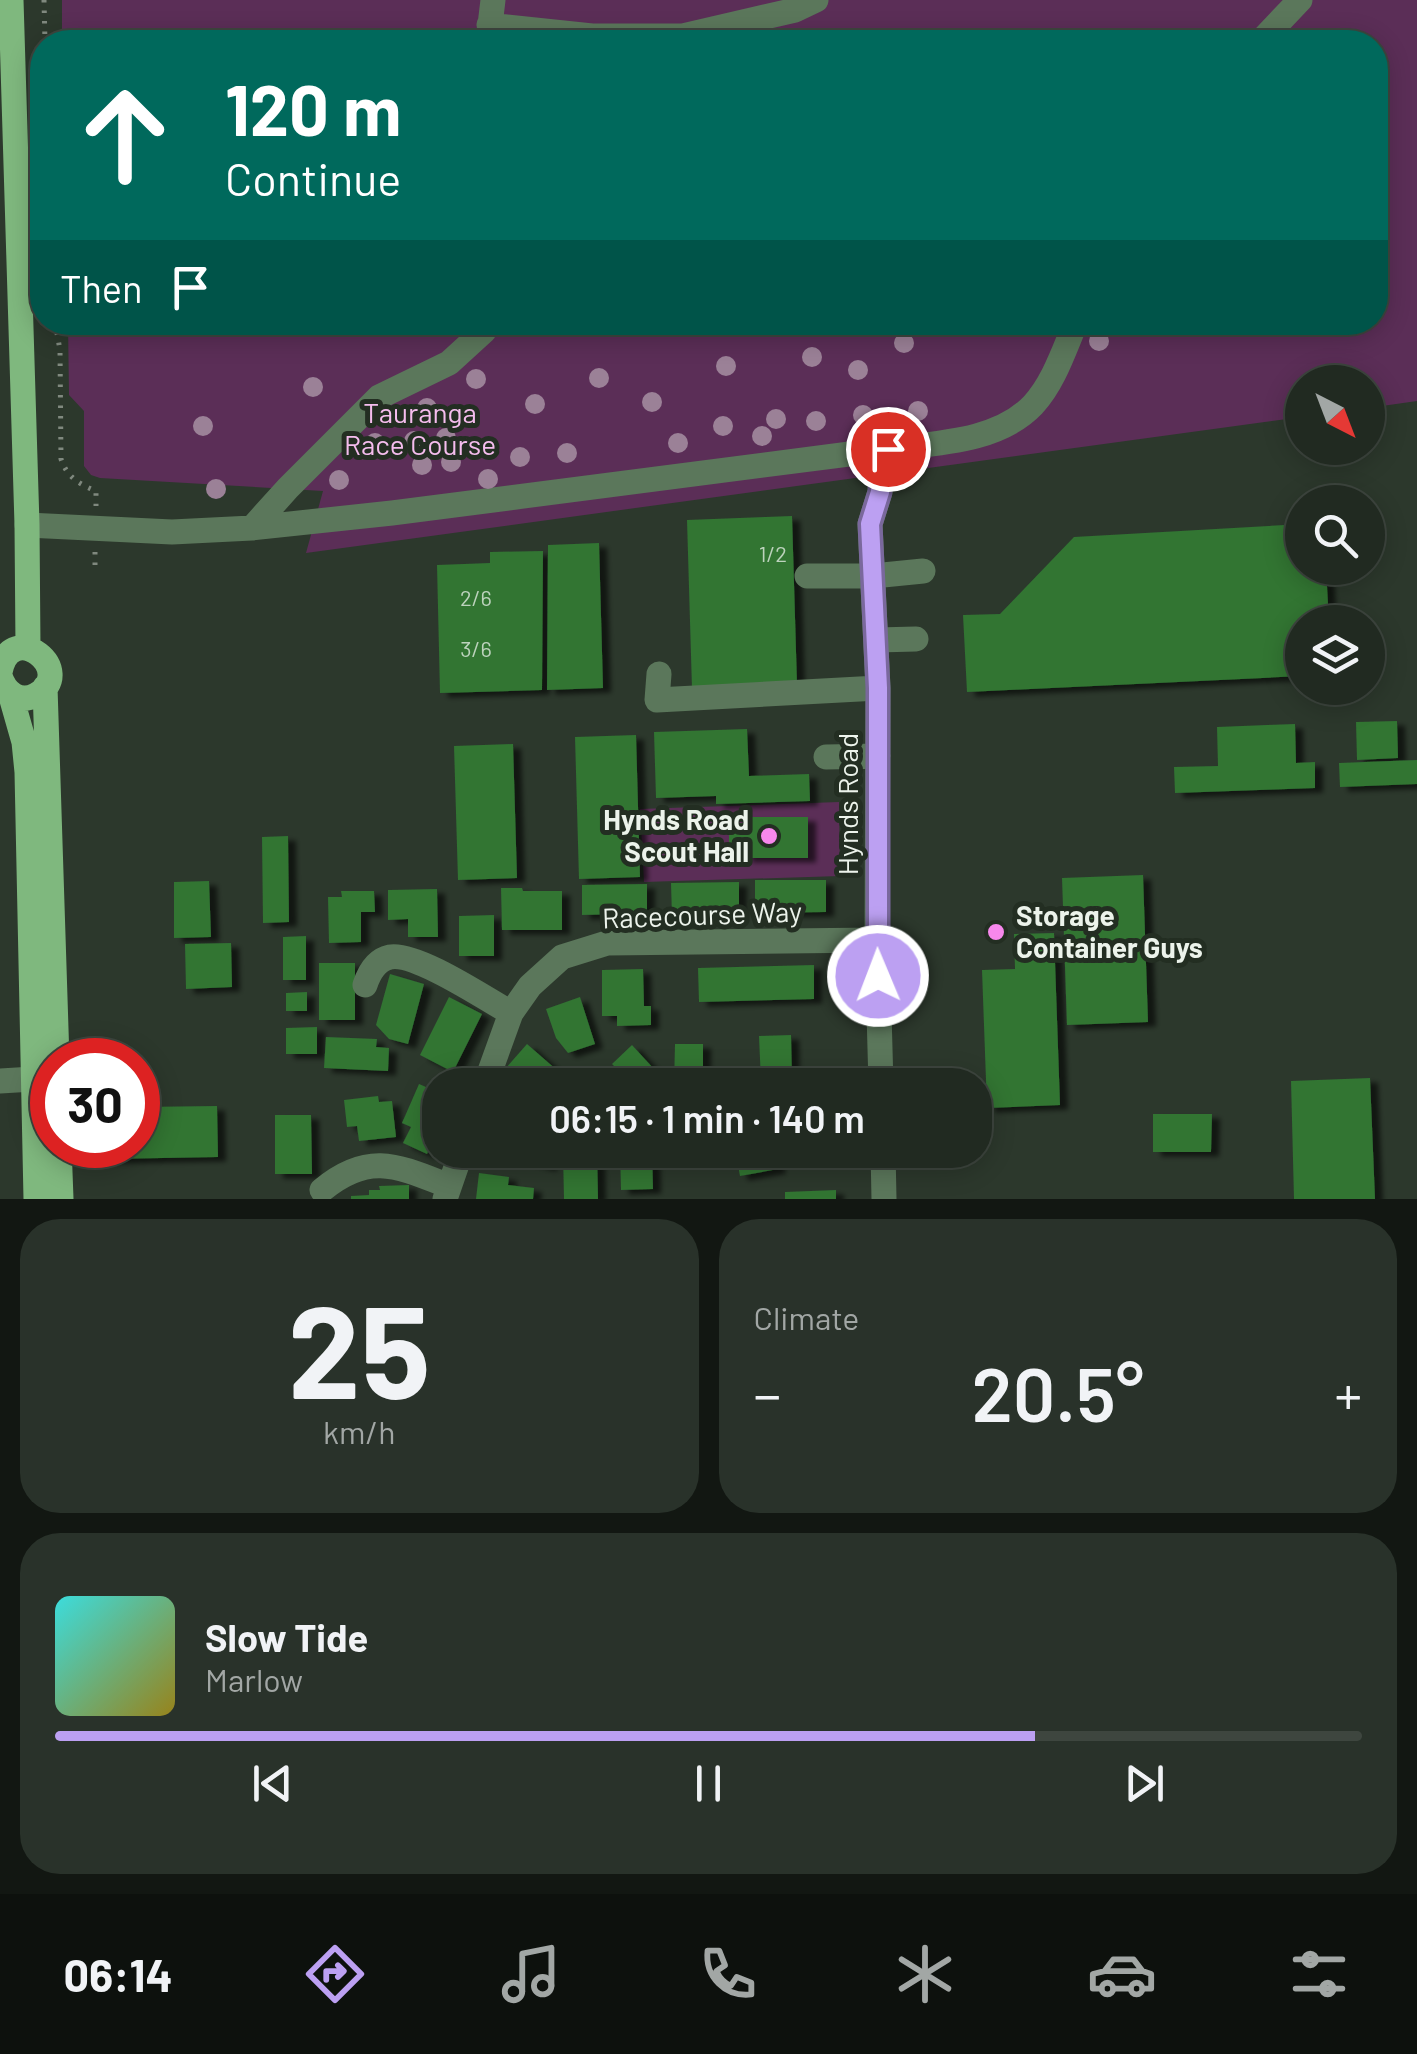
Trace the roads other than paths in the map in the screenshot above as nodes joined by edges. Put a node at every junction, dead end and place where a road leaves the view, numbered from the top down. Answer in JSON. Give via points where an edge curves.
{"nodes":[{"id":1,"x":11,"y":0,"type":"edge"},
{"id":2,"x":816,"y":0,"type":"edge"},
{"id":3,"x":1300,"y":0,"type":"edge"},
{"id":4,"x":490,"y":22,"type":"edge"},
{"id":5,"x":548,"y":30,"type":"edge"},
{"id":6,"x":709,"y":30,"type":"edge"},
{"id":7,"x":1271,"y":30,"type":"edge"},
{"id":8,"x":8,"y":192,"type":"edge"},
{"id":9,"x":480,"y":335,"type":"edge"},
{"id":10,"x":1070,"y":335,"type":"edge"},
{"id":11,"x":888,"y":449,"type":"junction"},
{"id":12,"x":27,"y":526,"type":"junction"},
{"id":13,"x":252,"y":528,"type":"junction"},
{"id":14,"x":923,"y":571,"type":"dead end"},
{"id":15,"x":807,"y":576,"type":"dead end"},
{"id":16,"x":873,"y":576,"type":"junction"},
{"id":17,"x":916,"y":639,"type":"dead end"},
{"id":18,"x":877,"y":640,"type":"junction"},
{"id":19,"x":28,"y":648,"type":"junction"},
{"id":20,"x":659,"y":674,"type":"dead end"},
{"id":21,"x":3,"y":680,"type":"edge"},
{"id":22,"x":45,"y":688,"type":"junction"},
{"id":23,"x":878,"y":688,"type":"junction"},
{"id":24,"x":826,"y":756,"type":"dead end"},
{"id":25,"x":878,"y":756,"type":"junction"},
{"id":26,"x":877,"y":940,"type":"junction"},
{"id":27,"x":365,"y":985,"type":"dead end"},
{"id":28,"x":511,"y":1013,"type":"junction"},
{"id":29,"x":33,"y":1038,"type":"edge"},
{"id":30,"x":56,"y":1038,"type":"edge"},
{"id":31,"x":491,"y":1068,"type":"edge"},
{"id":32,"x":881,"y":1068,"type":"edge"},
{"id":33,"x":30,"y":1079,"type":"edge"},
{"id":34,"x":0,"y":1081,"type":"edge"},
{"id":35,"x":35,"y":1168,"type":"edge"},
{"id":36,"x":60,"y":1168,"type":"edge"},
{"id":37,"x":456,"y":1168,"type":"edge"},
{"id":38,"x":883,"y":1168,"type":"edge"},
{"id":39,"x":322,"y":1190,"type":"dead end"},
{"id":40,"x":447,"y":1192,"type":"edge"},
{"id":41,"x":36,"y":1199,"type":"edge"},
{"id":42,"x":61,"y":1199,"type":"edge"},
{"id":43,"x":884,"y":1199,"type":"edge"}],
"edges":[{"from":1,"to":8,"type":"main road"},
{"from":2,"to":6,"type":"street"},
{"from":3,"to":7,"type":"street"},
{"from":4,"to":5,"type":"street"},
{"from":8,"to":12,"type":"main road"},
{"from":9,"to":13,"type":"street","via":[[448,363],[379,398]]},
{"from":10,"to":11,"type":"street","via":[[1047,386],[1014,420],[978,435]]},
{"from":11,"to":13,"type":"street"},
{"from":11,"to":16,"type":"street","name":"Hynds Road","via":[[870,524]]},
{"from":12,"to":13,"type":"street"},
{"from":12,"to":19,"type":"main road"},
{"from":14,"to":16,"type":"street"},
{"from":15,"to":16,"type":"street"},
{"from":16,"to":18,"type":"street","name":"Hynds Road"},
{"from":17,"to":18,"type":"street"},
{"from":18,"to":23,"type":"street","name":"Hynds Road"},
{"from":19,"to":21,"type":"main road","via":[[12,652],[1,665]]},
{"from":19,"to":22,"type":"main road","via":[[48,663]]},
{"from":20,"to":23,"type":"street","via":[[657,700]]},
{"from":21,"to":22,"type":"main road","via":[[17,697]]},
{"from":21,"to":29,"type":"main road","via":[[27,772]]},
{"from":22,"to":30,"type":"main road"},
{"from":23,"to":25,"type":"street","name":"Hynds Road"},
{"from":24,"to":25,"type":"street"},
{"from":25,"to":26,"type":"street","name":"Hynds Road"},
{"from":26,"to":28,"type":"street","name":"Racecourse Way","via":[[607,944],[562,957]]},
{"from":26,"to":32,"type":"street","name":"Hynds Road"},
{"from":27,"to":28,"type":"street","via":[[377,964],[409,958]]},
{"from":28,"to":31,"type":"street","name":"Racecourse Way"},
{"from":33,"to":34,"type":"street"},
{"from":35,"to":41,"type":"main road"},
{"from":36,"to":42,"type":"main road"},
{"from":37,"to":40,"type":"street"},
{"from":38,"to":43,"type":"street"},
{"from":39,"to":40,"type":"street","via":[[356,1168],[382,1165]]}]}
